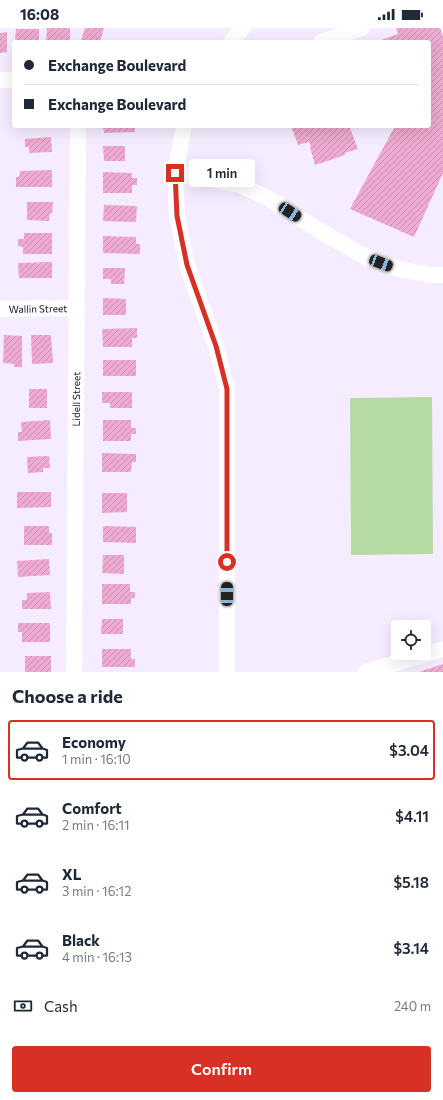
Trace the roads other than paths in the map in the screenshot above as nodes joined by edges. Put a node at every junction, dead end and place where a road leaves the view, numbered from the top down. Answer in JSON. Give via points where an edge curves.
{"nodes":[{"id":1,"x":362,"y":28,"type":"edge"},
{"id":2,"x":327,"y":40,"type":"edge"},
{"id":3,"x":0,"y":80,"type":"edge"},
{"id":4,"x":12,"y":80,"type":"edge"},
{"id":5,"x":78,"y":128,"type":"edge"},
{"id":6,"x":184,"y":128,"type":"edge"},
{"id":7,"x":175,"y":173,"type":"junction"},
{"id":8,"x":443,"y":275,"type":"edge"},
{"id":9,"x":77,"y":308,"type":"junction"},
{"id":10,"x":0,"y":309,"type":"edge"},
{"id":11,"x":443,"y":648,"type":"edge"},
{"id":12,"x":74,"y":672,"type":"edge"},
{"id":13,"x":227,"y":672,"type":"edge"},
{"id":14,"x":366,"y":672,"type":"edge"}],
"edges":[{"from":1,"to":2,"type":"street"},
{"from":3,"to":4,"type":"street"},
{"from":5,"to":9,"type":"street","name":"Lidell Street"},
{"from":6,"to":7,"type":"street"},
{"from":7,"to":8,"type":"street","via":[[240,185],[268,198],[366,257],[395,268]]},
{"from":7,"to":13,"type":"street","via":[[177,216],[187,265],[216,346],[227,389]]},
{"from":9,"to":10,"type":"street","name":"Wallin Street"},
{"from":9,"to":12,"type":"street","name":"Lidell Street"},
{"from":11,"to":14,"type":"street"}]}
